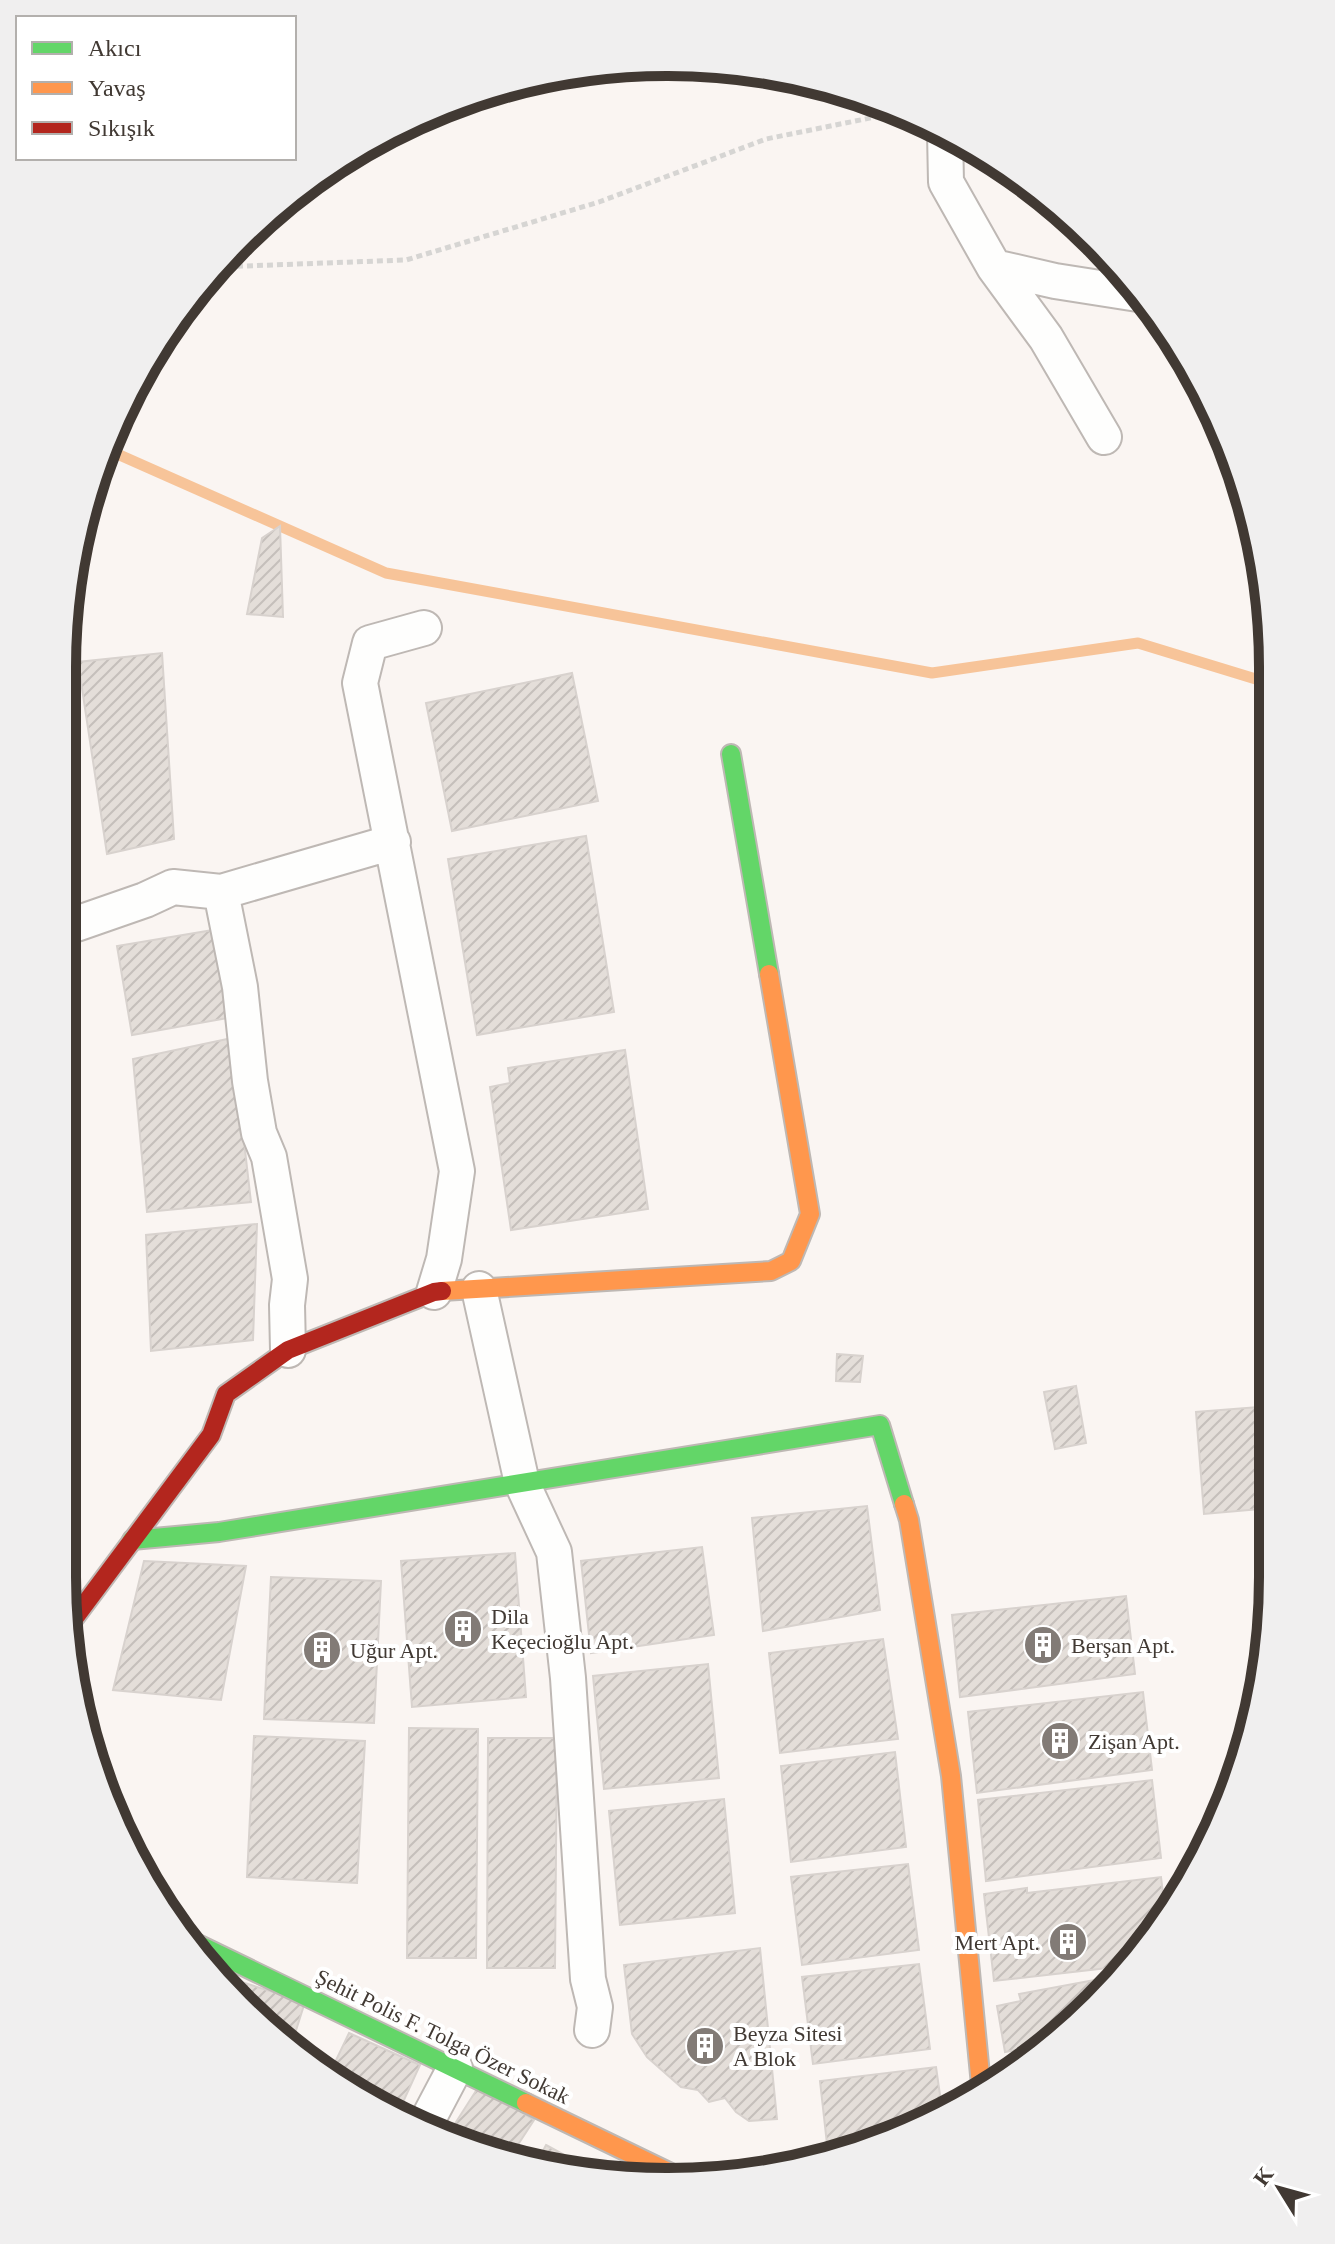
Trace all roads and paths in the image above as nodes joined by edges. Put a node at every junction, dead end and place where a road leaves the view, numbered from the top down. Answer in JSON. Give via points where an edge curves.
{"nodes":[{"id":1,"x":881,"y":116,"type":"edge"},
{"id":2,"x":945,"y":146,"type":"edge"},
{"id":3,"x":233,"y":266,"type":"edge"},
{"id":4,"x":994,"y":267,"type":"junction"},
{"id":5,"x":1124,"y":292,"type":"edge"},
{"id":6,"x":1104,"y":437,"type":"dead end"},
{"id":7,"x":424,"y":628,"type":"dead end"},
{"id":8,"x":731,"y":754,"type":"dead end"},
{"id":9,"x":393,"y":842,"type":"junction"},
{"id":10,"x":221,"y":892,"type":"junction"},
{"id":11,"x":76,"y":924,"type":"edge"},
{"id":12,"x":479,"y":1289,"type":"junction"},
{"id":13,"x":434,"y":1292,"type":"junction"},
{"id":14,"x":288,"y":1350,"type":"junction"},
{"id":15,"x":522,"y":1483,"type":"junction"},
{"id":16,"x":132,"y":1540,"type":"junction"},
{"id":17,"x":77,"y":1615,"type":"edge"},
{"id":18,"x":208,"y":1949,"type":"edge"},
{"id":19,"x":592,"y":2030,"type":"dead end"},
{"id":20,"x":455,"y":2068,"type":"junction"},
{"id":21,"x":980,"y":2078,"type":"edge"},
{"id":22,"x":429,"y":2117,"type":"edge"},
{"id":23,"x":660,"y":2168,"type":"edge"}],
"edges":[{"from":1,"to":3,"type":"path","via":[[766,139],[599,202],[406,260]]},
{"from":2,"to":4,"type":"street","via":[[946,182]]},
{"from":4,"to":5,"type":"street"},
{"from":4,"to":6,"type":"street","via":[[1046,338]]},
{"from":7,"to":9,"type":"street","via":[[370,643],[360,683]]},
{"from":8,"to":12,"type":"street","via":[[810,1214],[791,1261],[771,1271]]},
{"from":9,"to":10,"type":"street"},
{"from":9,"to":13,"type":"street","via":[[457,1171]]},
{"from":10,"to":11,"type":"street","via":[[173,887]]},
{"from":10,"to":14,"type":"street","via":[[259,1133],[269,1157],[290,1279]]},
{"from":12,"to":13,"type":"street"},
{"from":12,"to":15,"type":"street"},
{"from":13,"to":14,"type":"street"},
{"from":14,"to":16,"type":"street","via":[[226,1394],[211,1435]]},
{"from":15,"to":16,"type":"street","via":[[219,1532]]},
{"from":15,"to":19,"type":"street","via":[[554,1552],[588,1979],[595,2007]]},
{"from":15,"to":21,"type":"street","via":[[880,1425],[909,1520],[951,1776]]},
{"from":16,"to":17,"type":"street"},
{"from":18,"to":20,"type":"street","name":"Şehit Polis F. Tolga Özer Sokak"},
{"from":20,"to":22,"type":"street"},
{"from":20,"to":23,"type":"street","name":"Şehit Polis F. Tolga Özer Sokak"}]}
